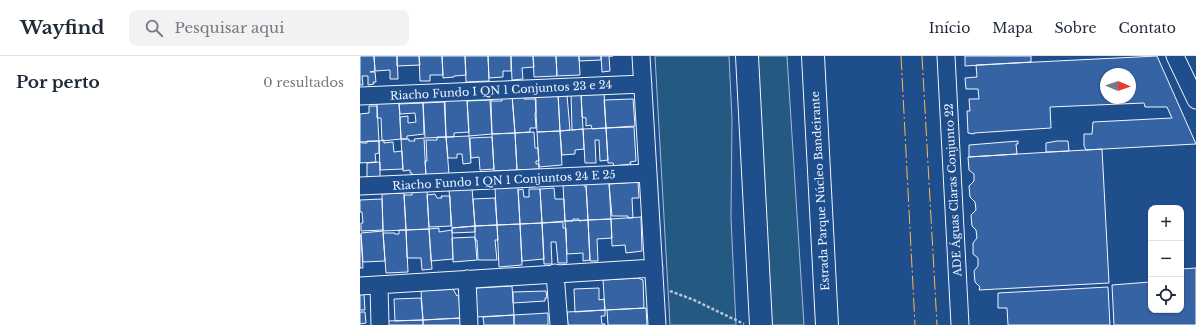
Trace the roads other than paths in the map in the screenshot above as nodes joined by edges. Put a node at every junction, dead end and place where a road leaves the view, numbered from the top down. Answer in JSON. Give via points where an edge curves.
{"nodes":[{"id":1,"x":641,"y":56,"type":"edge"},
{"id":2,"x":747,"y":56,"type":"edge"},
{"id":3,"x":812,"y":56,"type":"edge"},
{"id":4,"x":946,"y":56,"type":"edge"},
{"id":5,"x":1174,"y":56,"type":"edge"},
{"id":6,"x":643,"y":84,"type":"junction"},
{"id":7,"x":360,"y":96,"type":"edge"},
{"id":8,"x":1196,"y":100,"type":"edge"},
{"id":9,"x":648,"y":173,"type":"junction"},
{"id":10,"x":360,"y":186,"type":"edge"},
{"id":11,"x":654,"y":268,"type":"junction"},
{"id":12,"x":556,"y":273,"type":"junction"},
{"id":13,"x":467,"y":279,"type":"junction"},
{"id":14,"x":379,"y":285,"type":"junction"},
{"id":15,"x":360,"y":286,"type":"edge"},
{"id":16,"x":380,"y":325,"type":"edge"},
{"id":17,"x":469,"y":325,"type":"edge"},
{"id":18,"x":559,"y":325,"type":"edge"},
{"id":19,"x":656,"y":325,"type":"edge"},
{"id":20,"x":761,"y":325,"type":"edge"},
{"id":21,"x":827,"y":325,"type":"edge"},
{"id":22,"x":960,"y":325,"type":"edge"}],
"edges":[{"from":1,"to":6,"type":"street"},
{"from":2,"to":20,"type":"highway"},
{"from":3,"to":21,"type":"highway","name":"Estrada Parque Núcleo Bandeirante"},
{"from":4,"to":22,"type":"street","name":"ADE Águas Claras Conjunto 22"},
{"from":5,"to":8,"type":"street"},
{"from":6,"to":7,"type":"street","name":"Riacho Fundo I QN 1 Conjuntos 23 e 24"},
{"from":6,"to":9,"type":"street"},
{"from":9,"to":10,"type":"street","name":"Riacho Fundo I QN 1 Conjuntos 24 E 25"},
{"from":9,"to":11,"type":"street"},
{"from":11,"to":12,"type":"street"},
{"from":11,"to":19,"type":"street"},
{"from":12,"to":13,"type":"street"},
{"from":12,"to":18,"type":"street"},
{"from":13,"to":14,"type":"street"},
{"from":13,"to":17,"type":"street"},
{"from":14,"to":15,"type":"street"},
{"from":14,"to":16,"type":"street"}]}
